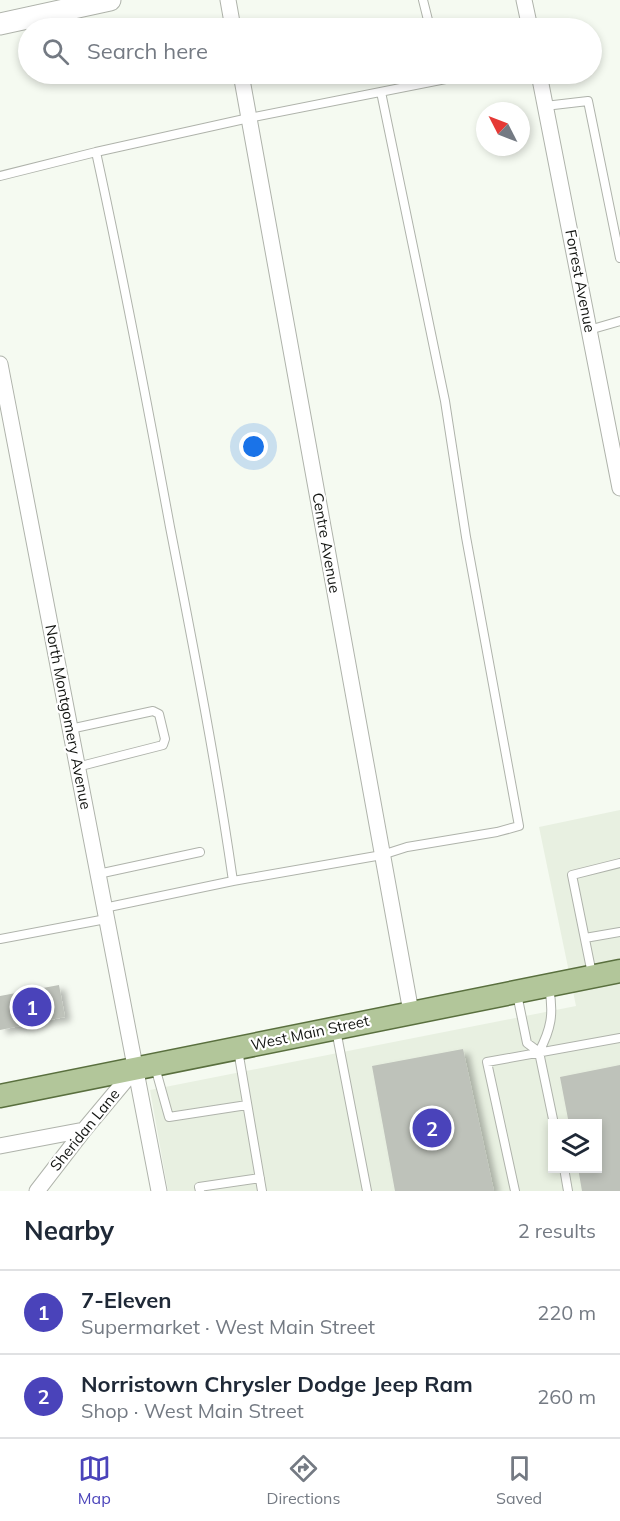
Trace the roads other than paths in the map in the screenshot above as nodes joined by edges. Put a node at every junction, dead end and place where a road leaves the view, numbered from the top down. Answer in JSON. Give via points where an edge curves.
{"nodes":[{"id":1,"x":110,"y":0,"type":"edge"},
{"id":2,"x":228,"y":0,"type":"edge"},
{"id":3,"x":423,"y":0,"type":"edge"},
{"id":4,"x":524,"y":0,"type":"edge"},
{"id":5,"x":28,"y":18,"type":"edge"},
{"id":6,"x":231,"y":18,"type":"edge"},
{"id":7,"x":428,"y":18,"type":"edge"},
{"id":8,"x":528,"y":18,"type":"edge"},
{"id":9,"x":18,"y":20,"type":"edge"},
{"id":10,"x":0,"y":24,"type":"edge"},
{"id":11,"x":243,"y":84,"type":"edge"},
{"id":12,"x":411,"y":84,"type":"edge"},
{"id":13,"x":541,"y":84,"type":"edge"},
{"id":14,"x":381,"y":92,"type":"junction"},
{"id":15,"x":545,"y":106,"type":"junction"},
{"id":16,"x":249,"y":118,"type":"junction"},
{"id":17,"x":96,"y":152,"type":"junction"},
{"id":18,"x":0,"y":176,"type":"edge"},
{"id":19,"x":620,"y":258,"type":"edge"},
{"id":20,"x":620,"y":321,"type":"edge"},
{"id":21,"x":589,"y":330,"type":"junction"},
{"id":22,"x":0,"y":364,"type":"edge"},
{"id":23,"x":620,"y":488,"type":"edge"},
{"id":24,"x":70,"y":729,"type":"junction"},
{"id":25,"x":77,"y":767,"type":"junction"},
{"id":26,"x":200,"y":852,"type":"dead end"},
{"id":27,"x":382,"y":855,"type":"junction"},
{"id":28,"x":620,"y":863,"type":"edge"},
{"id":29,"x":98,"y":874,"type":"junction"},
{"id":30,"x":233,"y":881,"type":"junction"},
{"id":31,"x":105,"y":913,"type":"junction"},
{"id":32,"x":620,"y":932,"type":"edge"},
{"id":33,"x":585,"y":938,"type":"junction"},
{"id":34,"x":0,"y":939,"type":"edge"},
{"id":35,"x":620,"y":971,"type":"edge"},
{"id":36,"x":592,"y":976,"type":"junction"},
{"id":37,"x":548,"y":986,"type":"junction"},
{"id":38,"x":516,"y":992,"type":"junction"},
{"id":39,"x":411,"y":1012,"type":"junction"},
{"id":40,"x":336,"y":1028,"type":"junction"},
{"id":41,"x":620,"y":1038,"type":"edge"},
{"id":42,"x":237,"y":1048,"type":"junction"},
{"id":43,"x":539,"y":1052,"type":"junction"},
{"id":44,"x":145,"y":1067,"type":"junction"},
{"id":45,"x":0,"y":1096,"type":"edge"},
{"id":46,"x":247,"y":1105,"type":"junction"},
{"id":47,"x":553,"y":1119,"type":"edge"},
{"id":48,"x":84,"y":1130,"type":"junction"},
{"id":49,"x":0,"y":1146,"type":"edge"},
{"id":50,"x":565,"y":1173,"type":"edge"},
{"id":51,"x":260,"y":1178,"type":"junction"},
{"id":52,"x":37,"y":1191,"type":"edge"},
{"id":53,"x":159,"y":1191,"type":"edge"},
{"id":54,"x":200,"y":1191,"type":"edge"},
{"id":55,"x":262,"y":1191,"type":"edge"},
{"id":56,"x":367,"y":1191,"type":"edge"},
{"id":57,"x":515,"y":1191,"type":"edge"},
{"id":58,"x":568,"y":1191,"type":"edge"}],
"edges":[{"from":1,"to":5,"type":"street"},
{"from":2,"to":6,"type":"street"},
{"from":3,"to":7,"type":"lane"},
{"from":4,"to":8,"type":"street"},
{"from":9,"to":10,"type":"street"},
{"from":11,"to":16,"type":"street","name":"Centre Avenue"},
{"from":12,"to":14,"type":"lane"},
{"from":13,"to":15,"type":"street","name":"Forrest Avenue"},
{"from":14,"to":16,"type":"lane"},
{"from":14,"to":27,"type":"lane","via":[[445,401],[519,826]]},
{"from":15,"to":19,"type":"lane","via":[[588,101]]},
{"from":15,"to":21,"type":"street","name":"Forrest Avenue"},
{"from":16,"to":17,"type":"lane"},
{"from":16,"to":27,"type":"street","name":"Centre Avenue"},
{"from":17,"to":18,"type":"lane"},
{"from":17,"to":30,"type":"lane","via":[[188,614]]},
{"from":20,"to":21,"type":"lane"},
{"from":21,"to":23,"type":"street","name":"Forrest Avenue"},
{"from":22,"to":24,"type":"street","name":"North Montgomery Avenue"},
{"from":24,"to":25,"type":"street","name":"North Montgomery Avenue"},
{"from":24,"to":25,"type":"lane","via":[[153,711],[159,714],[165,740],[163,745]]},
{"from":25,"to":29,"type":"street","name":"North Montgomery Avenue"},
{"from":26,"to":29,"type":"lane"},
{"from":27,"to":30,"type":"lane"},
{"from":27,"to":39,"type":"street","name":"Centre Avenue"},
{"from":28,"to":33,"type":"lane","via":[[572,875]]},
{"from":29,"to":31,"type":"street","name":"North Montgomery Avenue"},
{"from":30,"to":31,"type":"lane"},
{"from":31,"to":34,"type":"lane"},
{"from":31,"to":44,"type":"street","name":"North Montgomery Avenue"},
{"from":32,"to":33,"type":"lane"},
{"from":33,"to":36,"type":"lane"},
{"from":35,"to":36,"type":"main road","name":"West Main Street"},
{"from":36,"to":37,"type":"main road","name":"West Main Street"},
{"from":37,"to":38,"type":"main road","name":"West Main Street"},
{"from":37,"to":43,"type":"lane","via":[[553,1009]]},
{"from":38,"to":39,"type":"main road","name":"West Main Street"},
{"from":38,"to":43,"type":"lane","via":[[527,1043]]},
{"from":39,"to":40,"type":"main road","name":"West Main Street"},
{"from":40,"to":42,"type":"main road","name":"West Main Street"},
{"from":40,"to":56,"type":"lane"},
{"from":41,"to":43,"type":"lane"},
{"from":42,"to":44,"type":"main road","name":"West Main Street"},
{"from":42,"to":46,"type":"lane"},
{"from":43,"to":47,"type":"lane"},
{"from":43,"to":57,"type":"lane","via":[[487,1062]]},
{"from":44,"to":45,"type":"main road","name":"West Main Street"},
{"from":44,"to":46,"type":"lane","via":[[169,1117]]},
{"from":44,"to":48,"type":"street","name":"Sheridan Lane"},
{"from":44,"to":53,"type":"street","name":"North Montgomery Avenue"},
{"from":46,"to":51,"type":"lane"},
{"from":48,"to":49,"type":"street"},
{"from":48,"to":52,"type":"street","name":"Sheridan Lane"},
{"from":50,"to":58,"type":"lane"},
{"from":51,"to":54,"type":"lane","via":[[199,1186]]},
{"from":51,"to":55,"type":"lane"}]}
